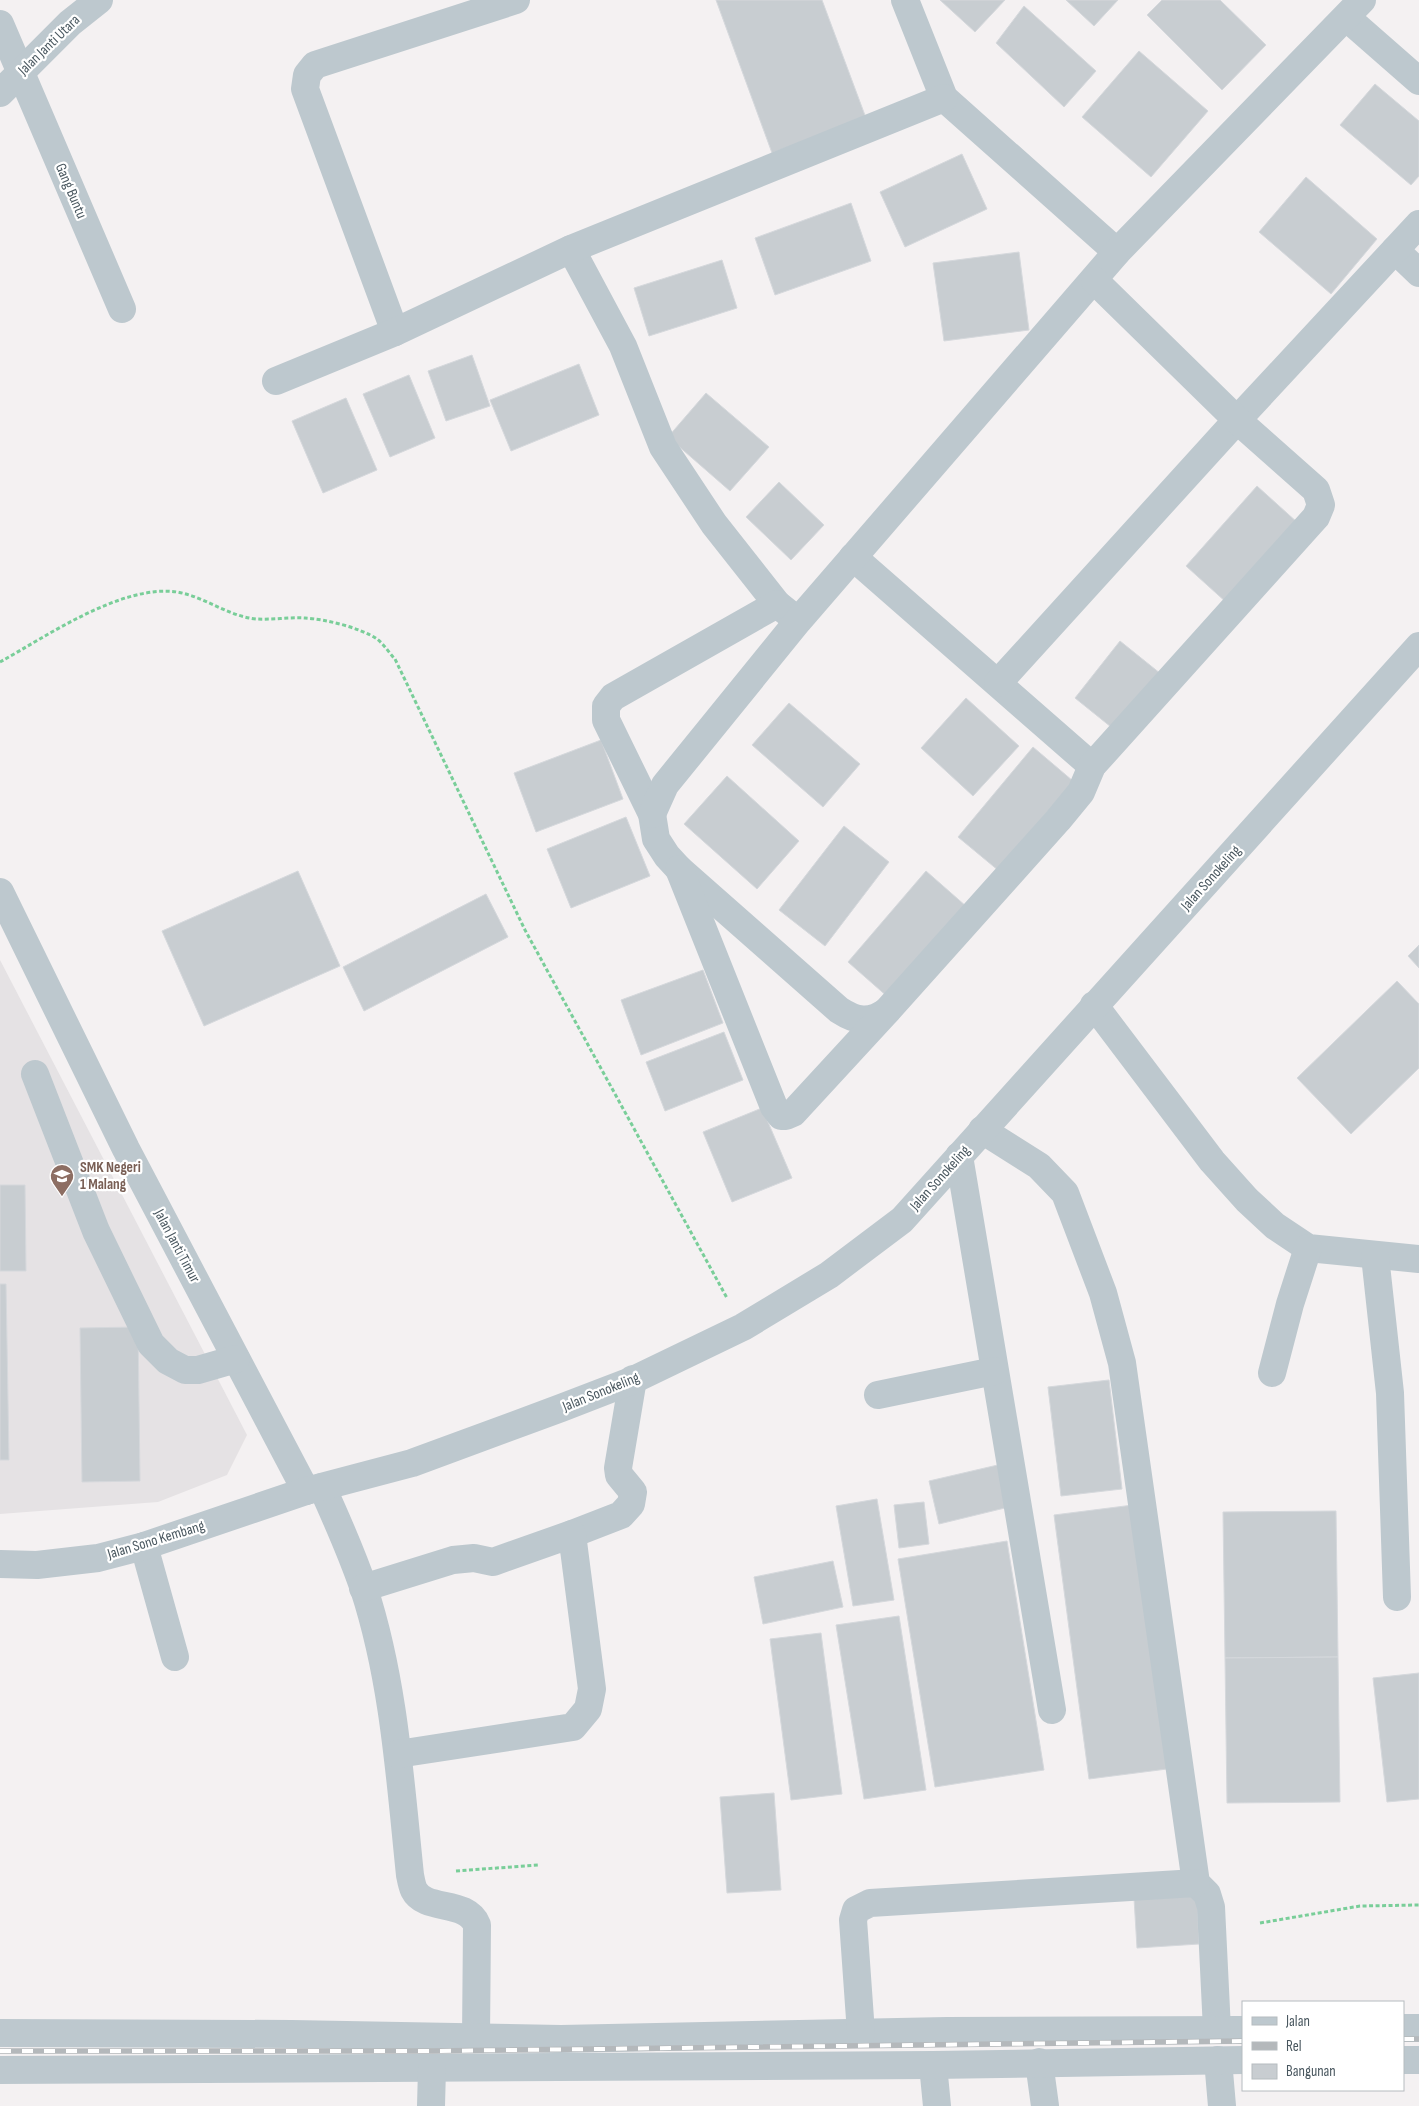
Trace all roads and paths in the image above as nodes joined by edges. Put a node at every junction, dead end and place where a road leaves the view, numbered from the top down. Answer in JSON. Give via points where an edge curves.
{"nodes":[{"id":1,"x":99,"y":0,"type":"edge"},
{"id":2,"x":516,"y":0,"type":"edge"},
{"id":3,"x":905,"y":0,"type":"edge"},
{"id":4,"x":1354,"y":9,"type":"edge"},
{"id":5,"x":66,"y":11,"type":"edge"},
{"id":6,"x":0,"y":24,"type":"edge"},
{"id":7,"x":20,"y":73,"type":"junction"},
{"id":8,"x":1419,"y":81,"type":"edge"},
{"id":9,"x":0,"y":92,"type":"edge"},
{"id":10,"x":944,"y":98,"type":"junction"},
{"id":11,"x":1419,"y":224,"type":"edge"},
{"id":12,"x":571,"y":250,"type":"junction"},
{"id":13,"x":1395,"y":250,"type":"junction"},
{"id":14,"x":1117,"y":252,"type":"junction"},
{"id":15,"x":1419,"y":272,"type":"edge"},
{"id":16,"x":1094,"y":281,"type":"junction"},
{"id":17,"x":122,"y":309,"type":"dead end"},
{"id":18,"x":395,"y":332,"type":"junction"},
{"id":19,"x":276,"y":381,"type":"dead end"},
{"id":20,"x":1237,"y":420,"type":"junction"},
{"id":21,"x":853,"y":557,"type":"junction"},
{"id":22,"x":777,"y":604,"type":"junction"},
{"id":23,"x":798,"y":621,"type":"junction"},
{"id":24,"x":1419,"y":646,"type":"edge"},
{"id":25,"x":0,"y":662,"type":"edge"},
{"id":26,"x":998,"y":684,"type":"junction"},
{"id":27,"x":1092,"y":766,"type":"junction"},
{"id":28,"x":652,"y":814,"type":"junction"},
{"id":29,"x":679,"y":870,"type":"junction"},
{"id":30,"x":0,"y":892,"type":"edge"},
{"id":31,"x":1094,"y":1005,"type":"junction"},
{"id":32,"x":888,"y":1011,"type":"junction"},
{"id":33,"x":35,"y":1074,"type":"dead end"},
{"id":34,"x":982,"y":1130,"type":"junction"},
{"id":35,"x":959,"y":1156,"type":"junction"},
{"id":36,"x":1308,"y":1248,"type":"junction"},
{"id":37,"x":1375,"y":1256,"type":"junction"},
{"id":38,"x":1419,"y":1259,"type":"edge"},
{"id":39,"x":743,"y":1327,"type":"junction"},
{"id":40,"x":236,"y":1359,"type":"junction"},
{"id":41,"x":994,"y":1371,"type":"junction"},
{"id":42,"x":1272,"y":1373,"type":"dead end"},
{"id":43,"x":633,"y":1379,"type":"junction"},
{"id":44,"x":878,"y":1395,"type":"dead end"},
{"id":45,"x":314,"y":1489,"type":"junction"},
{"id":46,"x":572,"y":1534,"type":"junction"},
{"id":47,"x":144,"y":1546,"type":"junction"},
{"id":48,"x":0,"y":1564,"type":"edge"},
{"id":49,"x":364,"y":1588,"type":"junction"},
{"id":50,"x":1397,"y":1597,"type":"dead end"},
{"id":51,"x":175,"y":1656,"type":"dead end"},
{"id":52,"x":1052,"y":1710,"type":"dead end"},
{"id":53,"x":398,"y":1754,"type":"junction"},
{"id":54,"x":538,"y":1865,"type":"dead end"},
{"id":55,"x":410,"y":1875,"type":"junction"},
{"id":56,"x":1196,"y":1883,"type":"junction"},
{"id":57,"x":1419,"y":1905,"type":"edge"},
{"id":58,"x":1260,"y":1923,"type":"dead end"},
{"id":59,"x":1404,"y":2028,"type":"edge"},
{"id":60,"x":1419,"y":2028,"type":"edge"},
{"id":61,"x":1230,"y":2030,"type":"edge"},
{"id":62,"x":0,"y":2033,"type":"edge"},
{"id":63,"x":861,"y":2033,"type":"junction"},
{"id":64,"x":476,"y":2038,"type":"junction"},
{"id":65,"x":1230,"y":2060,"type":"edge"},
{"id":66,"x":1404,"y":2060,"type":"edge"},
{"id":67,"x":1419,"y":2060,"type":"edge"},
{"id":68,"x":1039,"y":2062,"type":"junction"},
{"id":69,"x":933,"y":2065,"type":"junction"},
{"id":70,"x":432,"y":2069,"type":"junction"},
{"id":71,"x":0,"y":2070,"type":"edge"},
{"id":72,"x":431,"y":2106,"type":"edge"},
{"id":73,"x":937,"y":2106,"type":"edge"},
{"id":74,"x":1045,"y":2106,"type":"edge"},
{"id":75,"x":1222,"y":2106,"type":"edge"}],
"edges":[{"from":1,"to":5,"type":"street","name":"Jalan Janti Utara"},
{"from":2,"to":18,"type":"street","via":[[315,65],[307,75],[305,89]]},
{"from":3,"to":10,"type":"street"},
{"from":4,"to":8,"type":"street"},
{"from":4,"to":14,"type":"street"},
{"from":5,"to":7,"type":"street","name":"Jalan Janti Utara"},
{"from":6,"to":7,"type":"street","name":"Gang Buntu"},
{"from":7,"to":9,"type":"street","name":"Jalan Janti Utara"},
{"from":7,"to":17,"type":"street","name":"Gang Buntu"},
{"from":10,"to":12,"type":"street"},
{"from":10,"to":14,"type":"street"},
{"from":11,"to":13,"type":"street"},
{"from":12,"to":18,"type":"street"},
{"from":12,"to":22,"type":"street","via":[[623,346],[663,447],[714,524]]},
{"from":13,"to":15,"type":"street"},
{"from":13,"to":20,"type":"street"},
{"from":14,"to":16,"type":"street"},
{"from":16,"to":20,"type":"street"},
{"from":16,"to":21,"type":"street"},
{"from":18,"to":19,"type":"street"},
{"from":20,"to":26,"type":"street"},
{"from":20,"to":27,"type":"street","via":[[1316,490],[1321,504],[1316,517]]},
{"from":21,"to":23,"type":"street"},
{"from":21,"to":26,"type":"street"},
{"from":22,"to":23,"type":"street"},
{"from":22,"to":28,"type":"street","via":[[613,697],[606,706],[606,720]]},
{"from":23,"to":28,"type":"street","via":[[665,785]]},
{"from":24,"to":31,"type":"street","name":"Jalan Sonokeling"},
{"from":25,"to":39,"type":"path","via":[[79,616],[118,601],[176,592],[200,597],[230,614],[256,619],[307,618],[357,629],[378,640],[394,659],[525,930]]},
{"from":26,"to":27,"type":"street"},
{"from":27,"to":32,"type":"street","via":[[1075,800]]},
{"from":28,"to":29,"type":"street","via":[[656,839]]},
{"from":29,"to":32,"type":"street","via":[[839,1010],[854,1019],[879,1017]]},
{"from":29,"to":32,"type":"street","via":[[774,1107],[781,1116],[793,1113]]},
{"from":30,"to":40,"type":"street","name":"Jalan Janti Timur","via":[[122,1140]]},
{"from":31,"to":34,"type":"street","name":"Jalan Sonokeling"},
{"from":31,"to":36,"type":"street","via":[[1212,1161],[1275,1226]]},
{"from":33,"to":40,"type":"street","via":[[96,1231],[151,1344],[168,1361],[185,1370],[198,1370]]},
{"from":34,"to":35,"type":"street","name":"Jalan Sonokeling"},
{"from":34,"to":56,"type":"street","via":[[1039,1166],[1065,1192],[1103,1293],[1122,1363]]},
{"from":35,"to":39,"type":"street","name":"Jalan Sonokeling","via":[[902,1220],[829,1275]]},
{"from":35,"to":41,"type":"street"},
{"from":36,"to":37,"type":"street"},
{"from":36,"to":42,"type":"street"},
{"from":37,"to":38,"type":"street"},
{"from":37,"to":50,"type":"street","via":[[1390,1393]]},
{"from":39,"to":43,"type":"street","name":"Jalan Sonokeling"},
{"from":40,"to":45,"type":"street","name":"Jalan Janti Timur"},
{"from":41,"to":44,"type":"street"},
{"from":41,"to":52,"type":"street"},
{"from":43,"to":45,"type":"street","name":"Jalan Sonokeling","via":[[412,1463]]},
{"from":43,"to":46,"type":"street","via":[[618,1468],[619,1475],[633,1492],[631,1504],[621,1515]]},
{"from":45,"to":47,"type":"street","name":"Jalan Sono Kembang"},
{"from":45,"to":49,"type":"street","name":"Jalan Janti Timur"},
{"from":46,"to":49,"type":"street","via":[[493,1562],[474,1558],[453,1560]]},
{"from":46,"to":53,"type":"street","via":[[592,1689],[588,1709],[573,1727]]},
{"from":47,"to":48,"type":"street","name":"Jalan Sono Kembang","via":[[98,1558]]},
{"from":47,"to":51,"type":"street"},
{"from":49,"to":53,"type":"street","name":"Jalan Janti Timur","via":[[393,1716]]},
{"from":53,"to":55,"type":"street","name":"Jalan Janti Timur"},
{"from":54,"to":55,"type":"path"},
{"from":55,"to":64,"type":"street","via":[[419,1896],[474,1916],[477,1926]]},
{"from":56,"to":61,"type":"street","via":[[1207,1894],[1211,1906]]},
{"from":56,"to":63,"type":"street","via":[[870,1903],[856,1910],[852,1920]]},
{"from":57,"to":58,"type":"path","via":[[1360,1906]]},
{"from":59,"to":60,"type":"street"},
{"from":61,"to":63,"type":"street"},
{"from":62,"to":64,"type":"street"},
{"from":63,"to":64,"type":"street"},
{"from":65,"to":68,"type":"street"},
{"from":65,"to":75,"type":"street"},
{"from":66,"to":67,"type":"street"},
{"from":68,"to":69,"type":"street"},
{"from":68,"to":74,"type":"street"},
{"from":69,"to":70,"type":"street"},
{"from":69,"to":73,"type":"street"},
{"from":70,"to":71,"type":"street"},
{"from":70,"to":72,"type":"street"}]}
